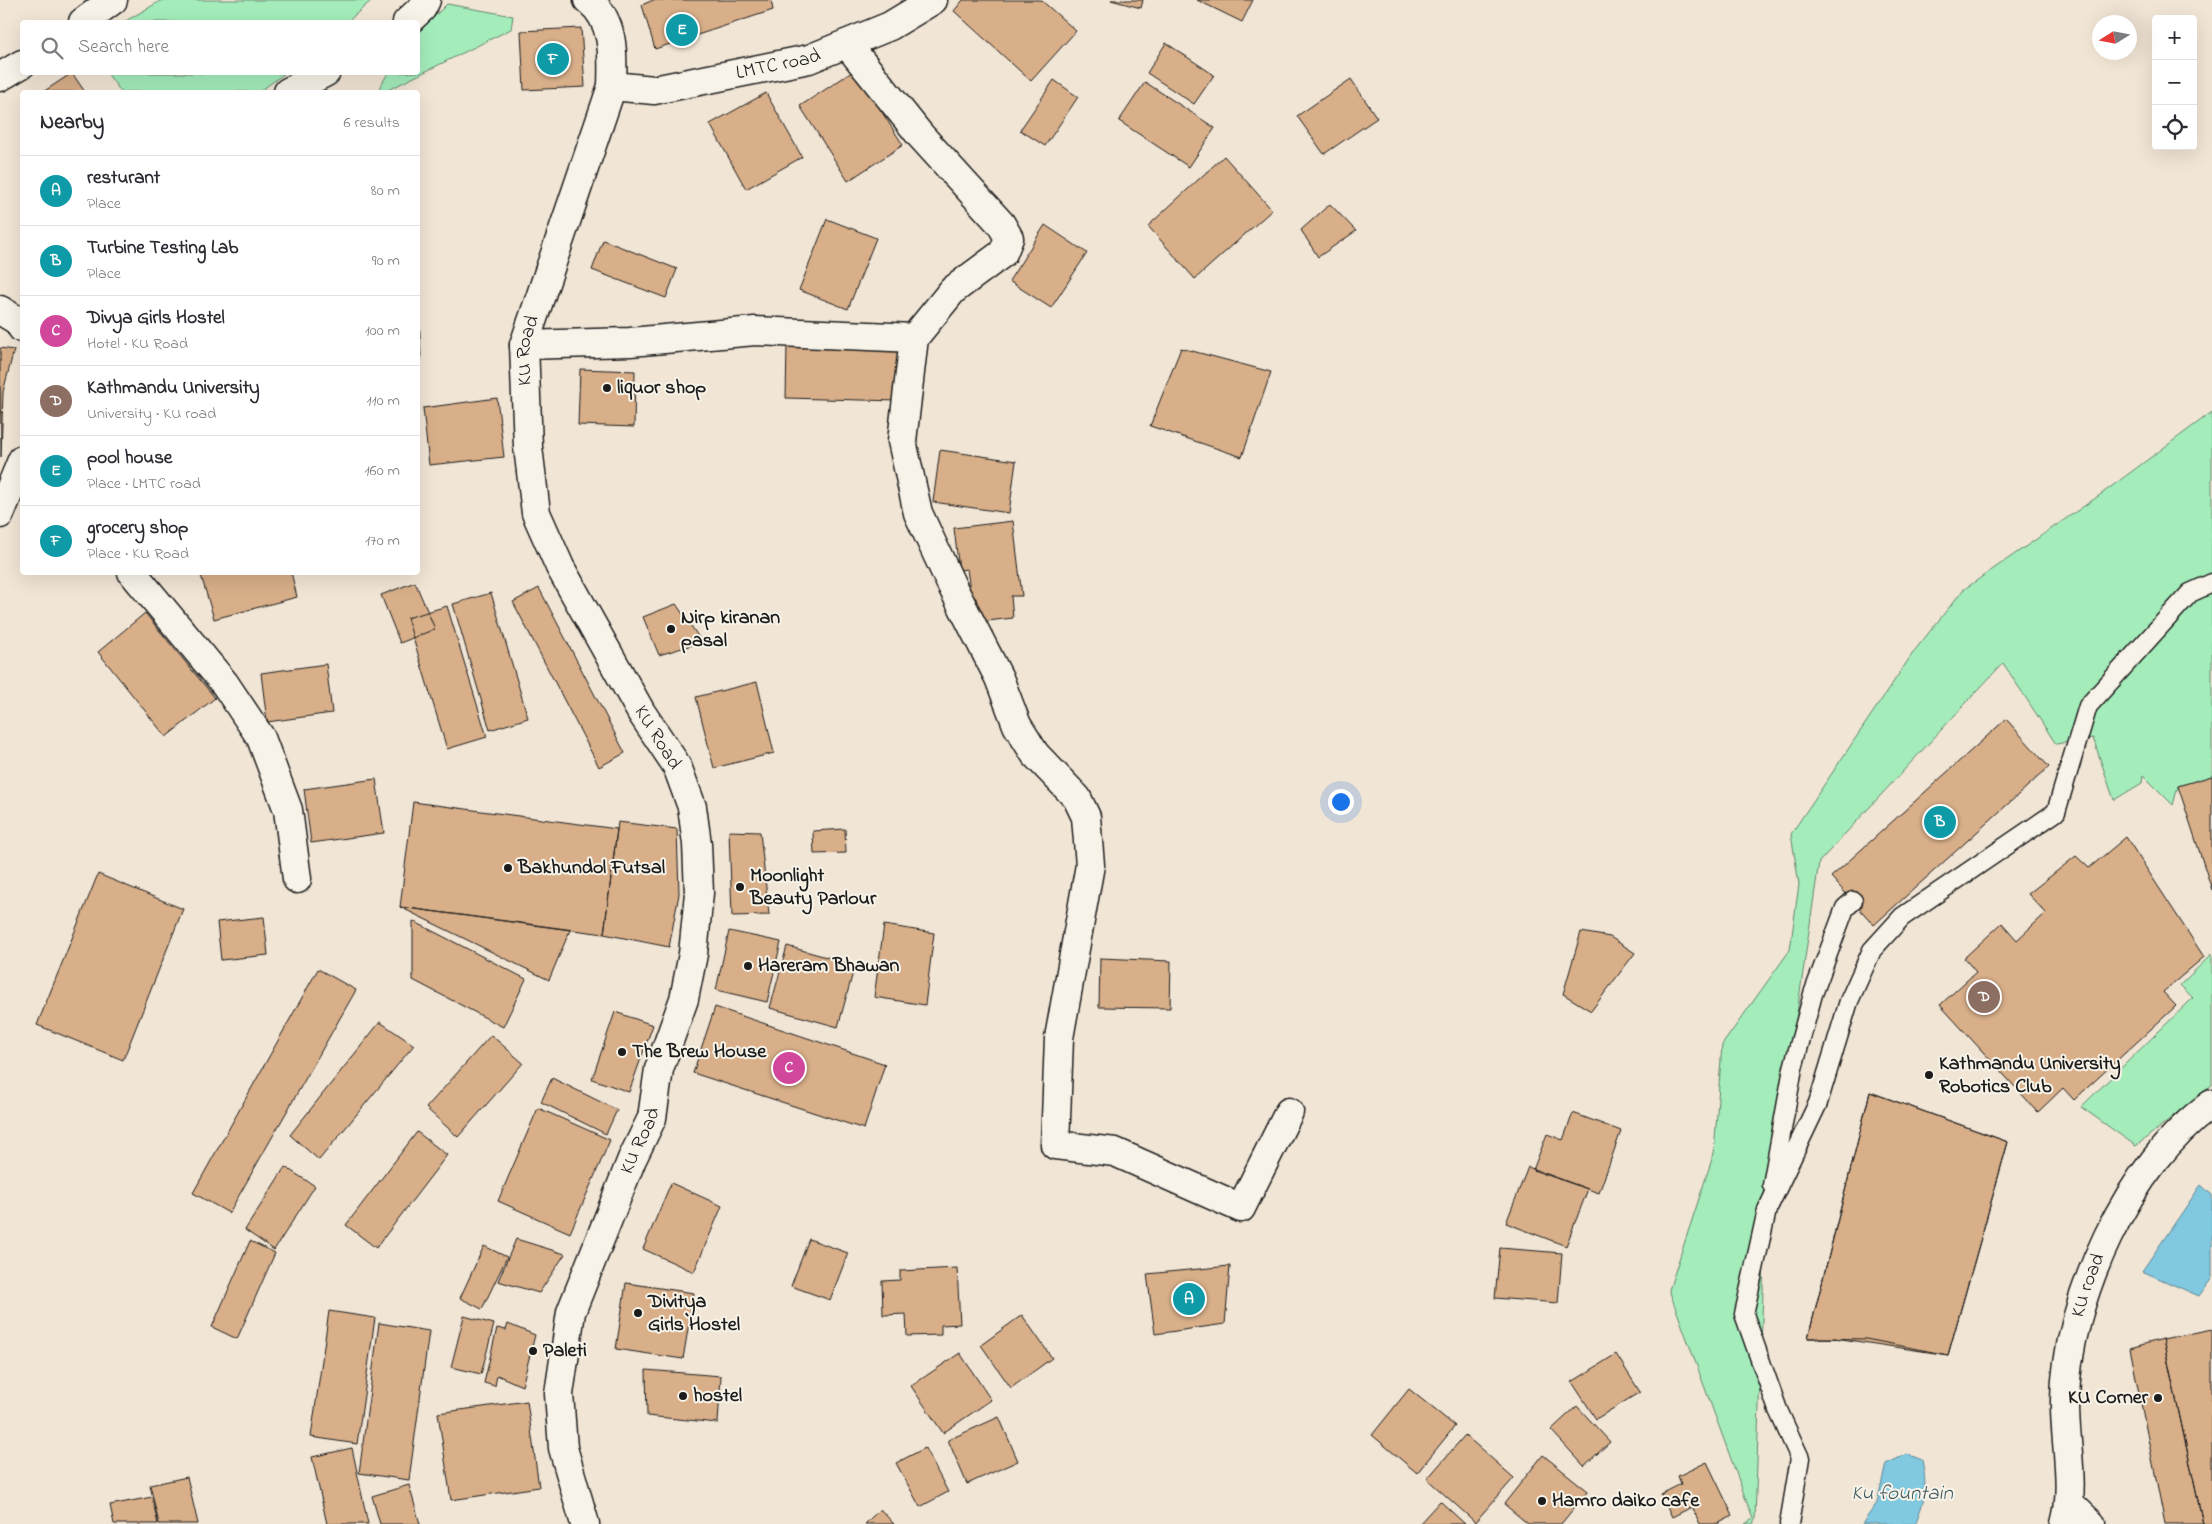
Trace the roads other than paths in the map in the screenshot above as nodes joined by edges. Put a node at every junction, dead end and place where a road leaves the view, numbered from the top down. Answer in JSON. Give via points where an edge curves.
{"nodes":[{"id":1,"x":112,"y":0,"type":"edge"},
{"id":2,"x":426,"y":0,"type":"edge"},
{"id":3,"x":588,"y":0,"type":"edge"},
{"id":4,"x":933,"y":0,"type":"edge"},
{"id":5,"x":86,"y":20,"type":"edge"},
{"id":6,"x":409,"y":20,"type":"edge"},
{"id":7,"x":847,"y":44,"type":"junction"},
{"id":8,"x":20,"y":65,"type":"edge"},
{"id":9,"x":320,"y":75,"type":"edge"},
{"id":10,"x":0,"y":77,"type":"edge"},
{"id":11,"x":612,"y":86,"type":"junction"},
{"id":12,"x":292,"y":90,"type":"edge"},
{"id":13,"x":0,"y":310,"type":"edge"},
{"id":14,"x":20,"y":324,"type":"edge"},
{"id":15,"x":914,"y":338,"type":"junction"},
{"id":16,"x":524,"y":345,"type":"junction"},
{"id":17,"x":20,"y":466,"type":"edge"},
{"id":18,"x":0,"y":514,"type":"edge"},
{"id":19,"x":134,"y":575,"type":"edge"},
{"id":20,"x":2212,"y":582,"type":"edge"},
{"id":21,"x":297,"y":880,"type":"dead end"},
{"id":22,"x":1853,"y":901,"type":"dead end"},
{"id":23,"x":2212,"y":1104,"type":"edge"},
{"id":24,"x":1289,"y":1112,"type":"dead end"},
{"id":25,"x":1767,"y":1210,"type":"junction"},
{"id":26,"x":2068,"y":1514,"type":"edge"},
{"id":27,"x":585,"y":1524,"type":"edge"},
{"id":28,"x":1789,"y":1524,"type":"edge"},
{"id":29,"x":2091,"y":1524,"type":"edge"}],
"edges":[{"from":1,"to":5,"type":"street"},
{"from":2,"to":6,"type":"street"},
{"from":3,"to":11,"type":"street","name":"KU Road","via":[[600,9],[614,52]]},
{"from":4,"to":7,"type":"street","name":"LMTC road","via":[[890,26]]},
{"from":7,"to":11,"type":"street","name":"LMTC road","via":[[809,59],[654,90]]},
{"from":7,"to":15,"type":"street","via":[[920,135],[1001,224],[1009,238],[1002,253],[952,290]]},
{"from":8,"to":10,"type":"street"},
{"from":9,"to":12,"type":"street"},
{"from":11,"to":16,"type":"street","name":"KU Road"},
{"from":13,"to":14,"type":"street"},
{"from":15,"to":16,"type":"street","via":[[755,331],[630,342]]},
{"from":15,"to":24,"type":"street","via":[[902,441],[918,513],[950,584],[999,678],[1017,725],[1035,754],[1078,798],[1086,817],[1090,866],[1059,1038],[1055,1145],[1115,1152],[1241,1208]]},
{"from":16,"to":27,"type":"street","name":"KU Road","via":[[528,447],[536,513],[560,567],[641,712],[677,766],[692,806],[697,844],[699,893],[693,954],[684,999],[659,1069],[652,1118],[632,1159],[571,1312],[559,1394],[563,1448]]},
{"from":17,"to":18,"type":"street"},
{"from":19,"to":21,"type":"street","via":[[225,684],[261,738],[288,810]]},
{"from":20,"to":25,"type":"lane","via":[[2190,593],[2088,706],[2056,812],[1902,917],[1872,950],[1849,1001],[1818,1103]]},
{"from":22,"to":25,"type":"lane","via":[[1845,908],[1813,994],[1793,1068]]},
{"from":23,"to":26,"type":"street","name":"KU road","via":[[2191,1121],[2149,1166],[2126,1202],[2100,1254],[2073,1331],[2067,1365]]},
{"from":25,"to":28,"type":"lane","via":[[1744,1314],[1778,1410],[1800,1458]]},
{"from":26,"to":29,"type":"street","name":"KU road"}]}
